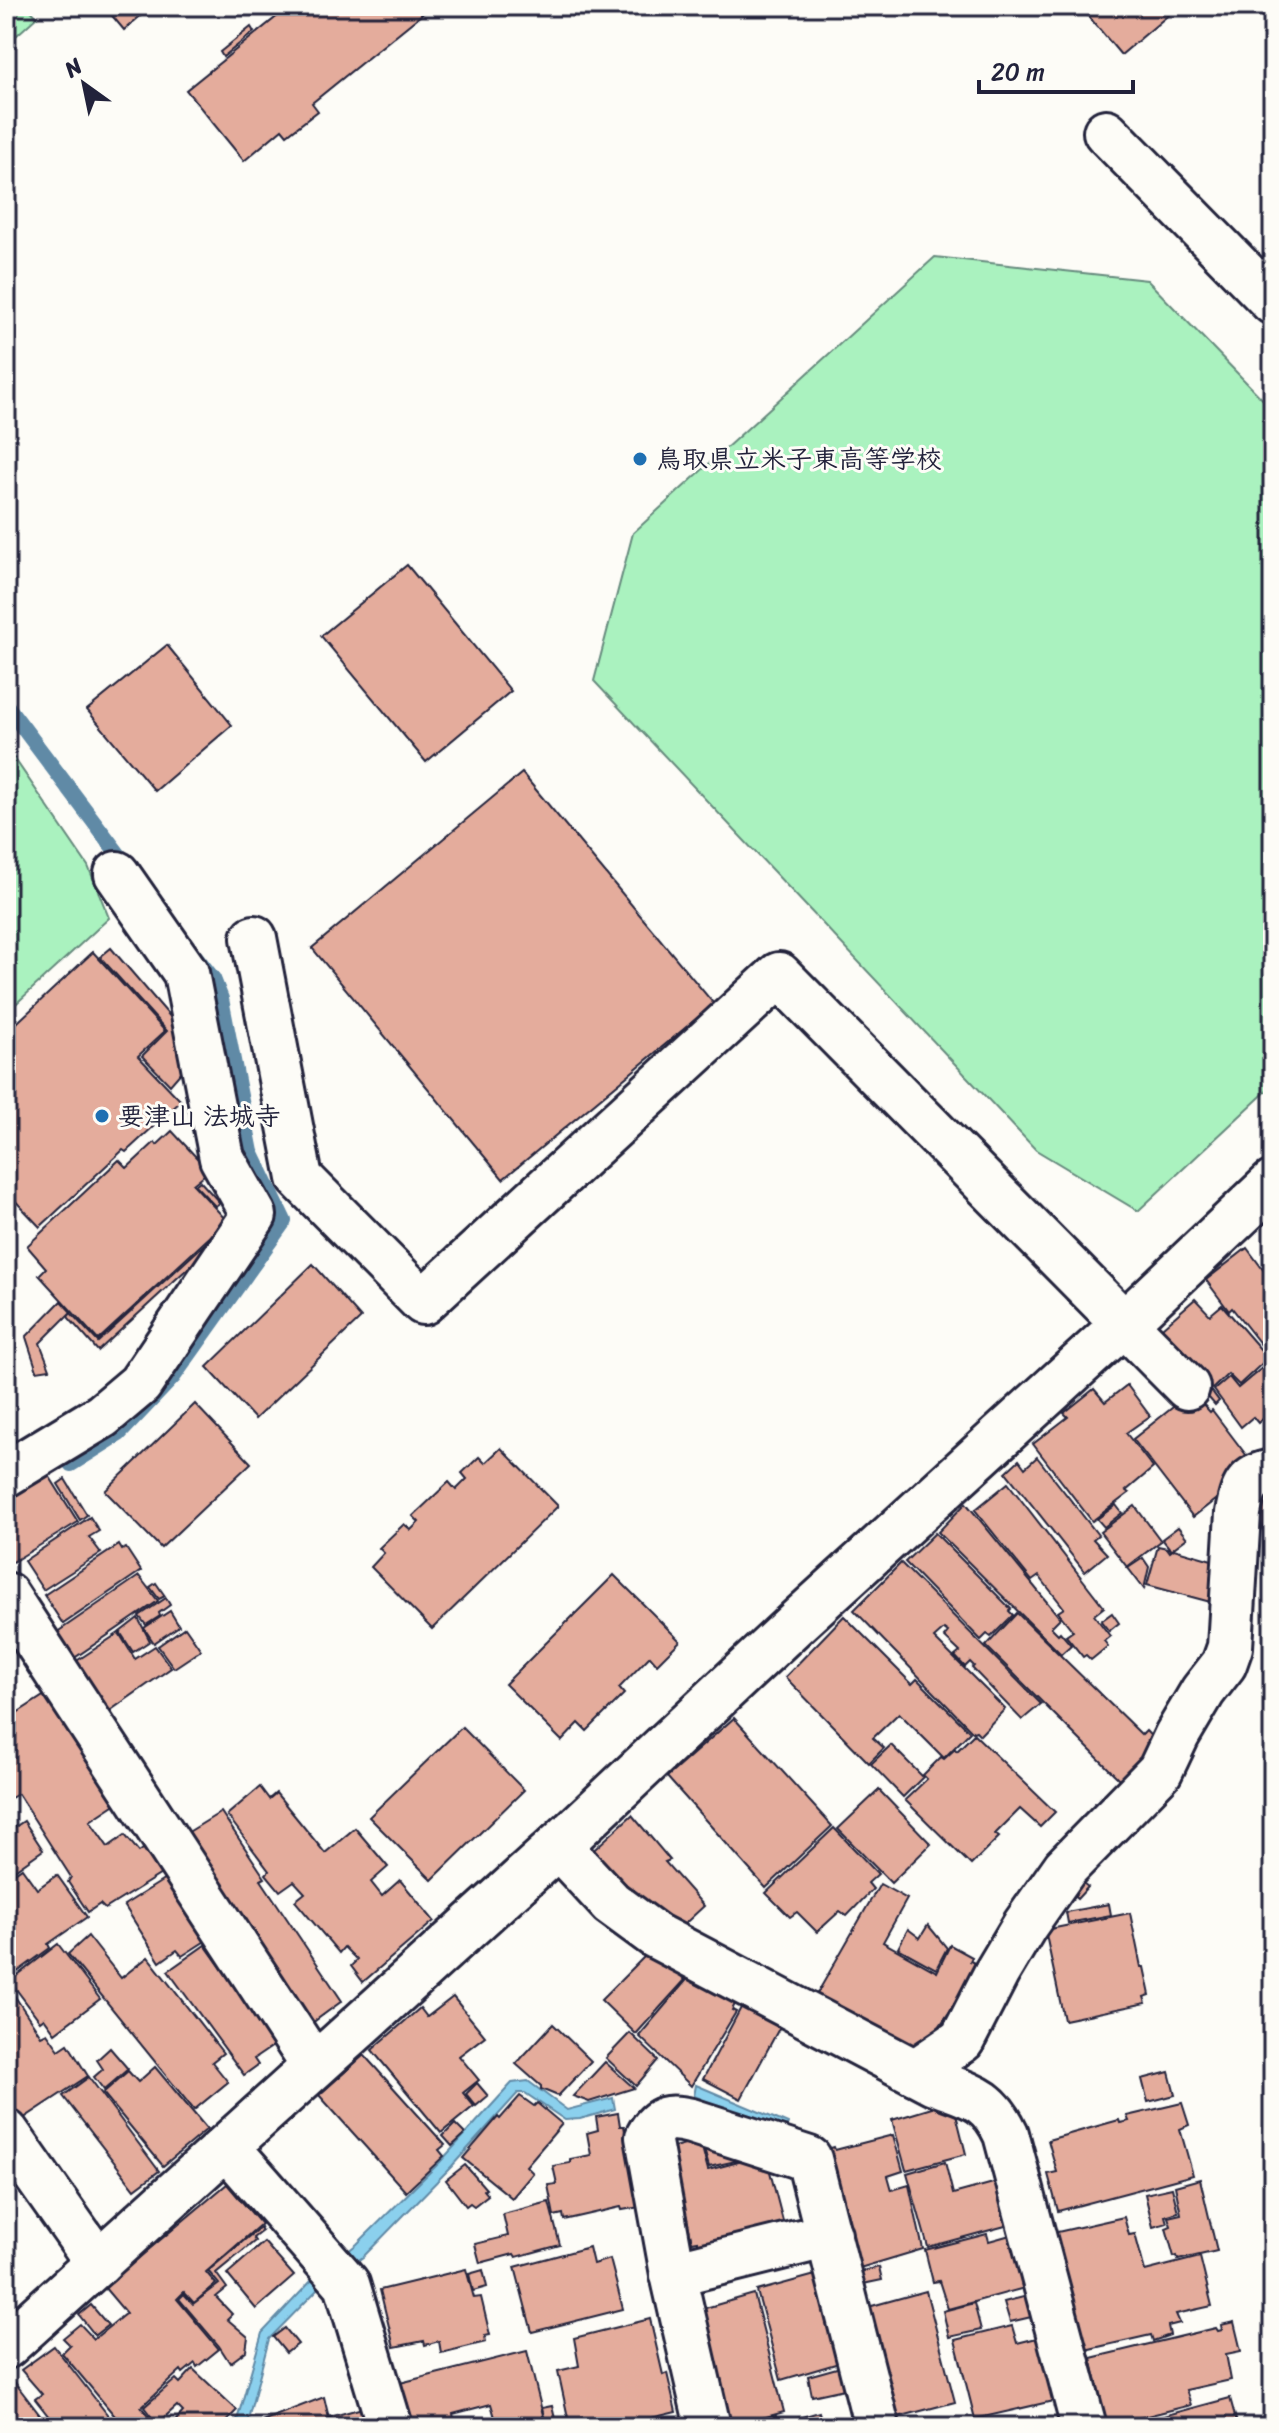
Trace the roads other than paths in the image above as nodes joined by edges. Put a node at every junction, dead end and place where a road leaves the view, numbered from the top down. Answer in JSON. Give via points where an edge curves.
{"nodes":[{"id":1,"x":1106,"y":132,"type":"dead end"},
{"id":2,"x":1273,"y":302,"type":"edge"},
{"id":3,"x":117,"y":874,"type":"dead end"},
{"id":4,"x":254,"y":938,"type":"dead end"},
{"id":5,"x":1273,"y":1183,"type":"edge"},
{"id":6,"x":1125,"y":1323,"type":"junction"},
{"id":7,"x":1187,"y":1387,"type":"dead end"},
{"id":8,"x":1273,"y":1472,"type":"edge"},
{"id":9,"x":6,"y":1474,"type":"edge"},
{"id":10,"x":6,"y":1595,"type":"edge"},
{"id":11,"x":558,"y":1846,"type":"junction"},
{"id":12,"x":314,"y":2066,"type":"junction"},
{"id":13,"x":915,"y":2072,"type":"junction"},
{"id":14,"x":6,"y":2132,"type":"edge"},
{"id":15,"x":227,"y":2147,"type":"junction"},
{"id":16,"x":829,"y":2235,"type":"junction"},
{"id":17,"x":98,"y":2263,"type":"junction"},
{"id":18,"x":673,"y":2274,"type":"junction"},
{"id":19,"x":6,"y":2346,"type":"edge"},
{"id":20,"x":390,"y":2427,"type":"edge"},
{"id":21,"x":708,"y":2427,"type":"edge"},
{"id":22,"x":877,"y":2427,"type":"edge"},
{"id":23,"x":1084,"y":2427,"type":"edge"}],
"edges":[{"from":1,"to":2,"type":"street"},
{"from":3,"to":9,"type":"street","via":[[186,973],[222,1158],[254,1215],[140,1384],[102,1416]]},
{"from":4,"to":6,"type":"street","via":[[300,1178],[423,1302],[779,975]]},
{"from":5,"to":6,"type":"street"},
{"from":6,"to":7,"type":"street"},
{"from":6,"to":11,"type":"street"},
{"from":8,"to":13,"type":"street","via":[[1258,1475],[1242,1495],[1230,1647],[1224,1664],[1203,1691],[1160,1771],[1065,1868],[1025,1925],[962,2040]]},
{"from":10,"to":12,"type":"street"},
{"from":11,"to":12,"type":"street"},
{"from":11,"to":13,"type":"street","via":[[611,1903],[656,1936]]},
{"from":12,"to":15,"type":"street"},
{"from":13,"to":23,"type":"street","via":[[976,2098],[998,2117]]},
{"from":14,"to":17,"type":"street"},
{"from":15,"to":17,"type":"street"},
{"from":15,"to":20,"type":"street","via":[[347,2284]]},
{"from":16,"to":18,"type":"street"},
{"from":16,"to":18,"type":"street","via":[[809,2159],[691,2121],[663,2118],[648,2137]]},
{"from":16,"to":22,"type":"street"},
{"from":17,"to":19,"type":"street"},
{"from":18,"to":21,"type":"street"}]}
